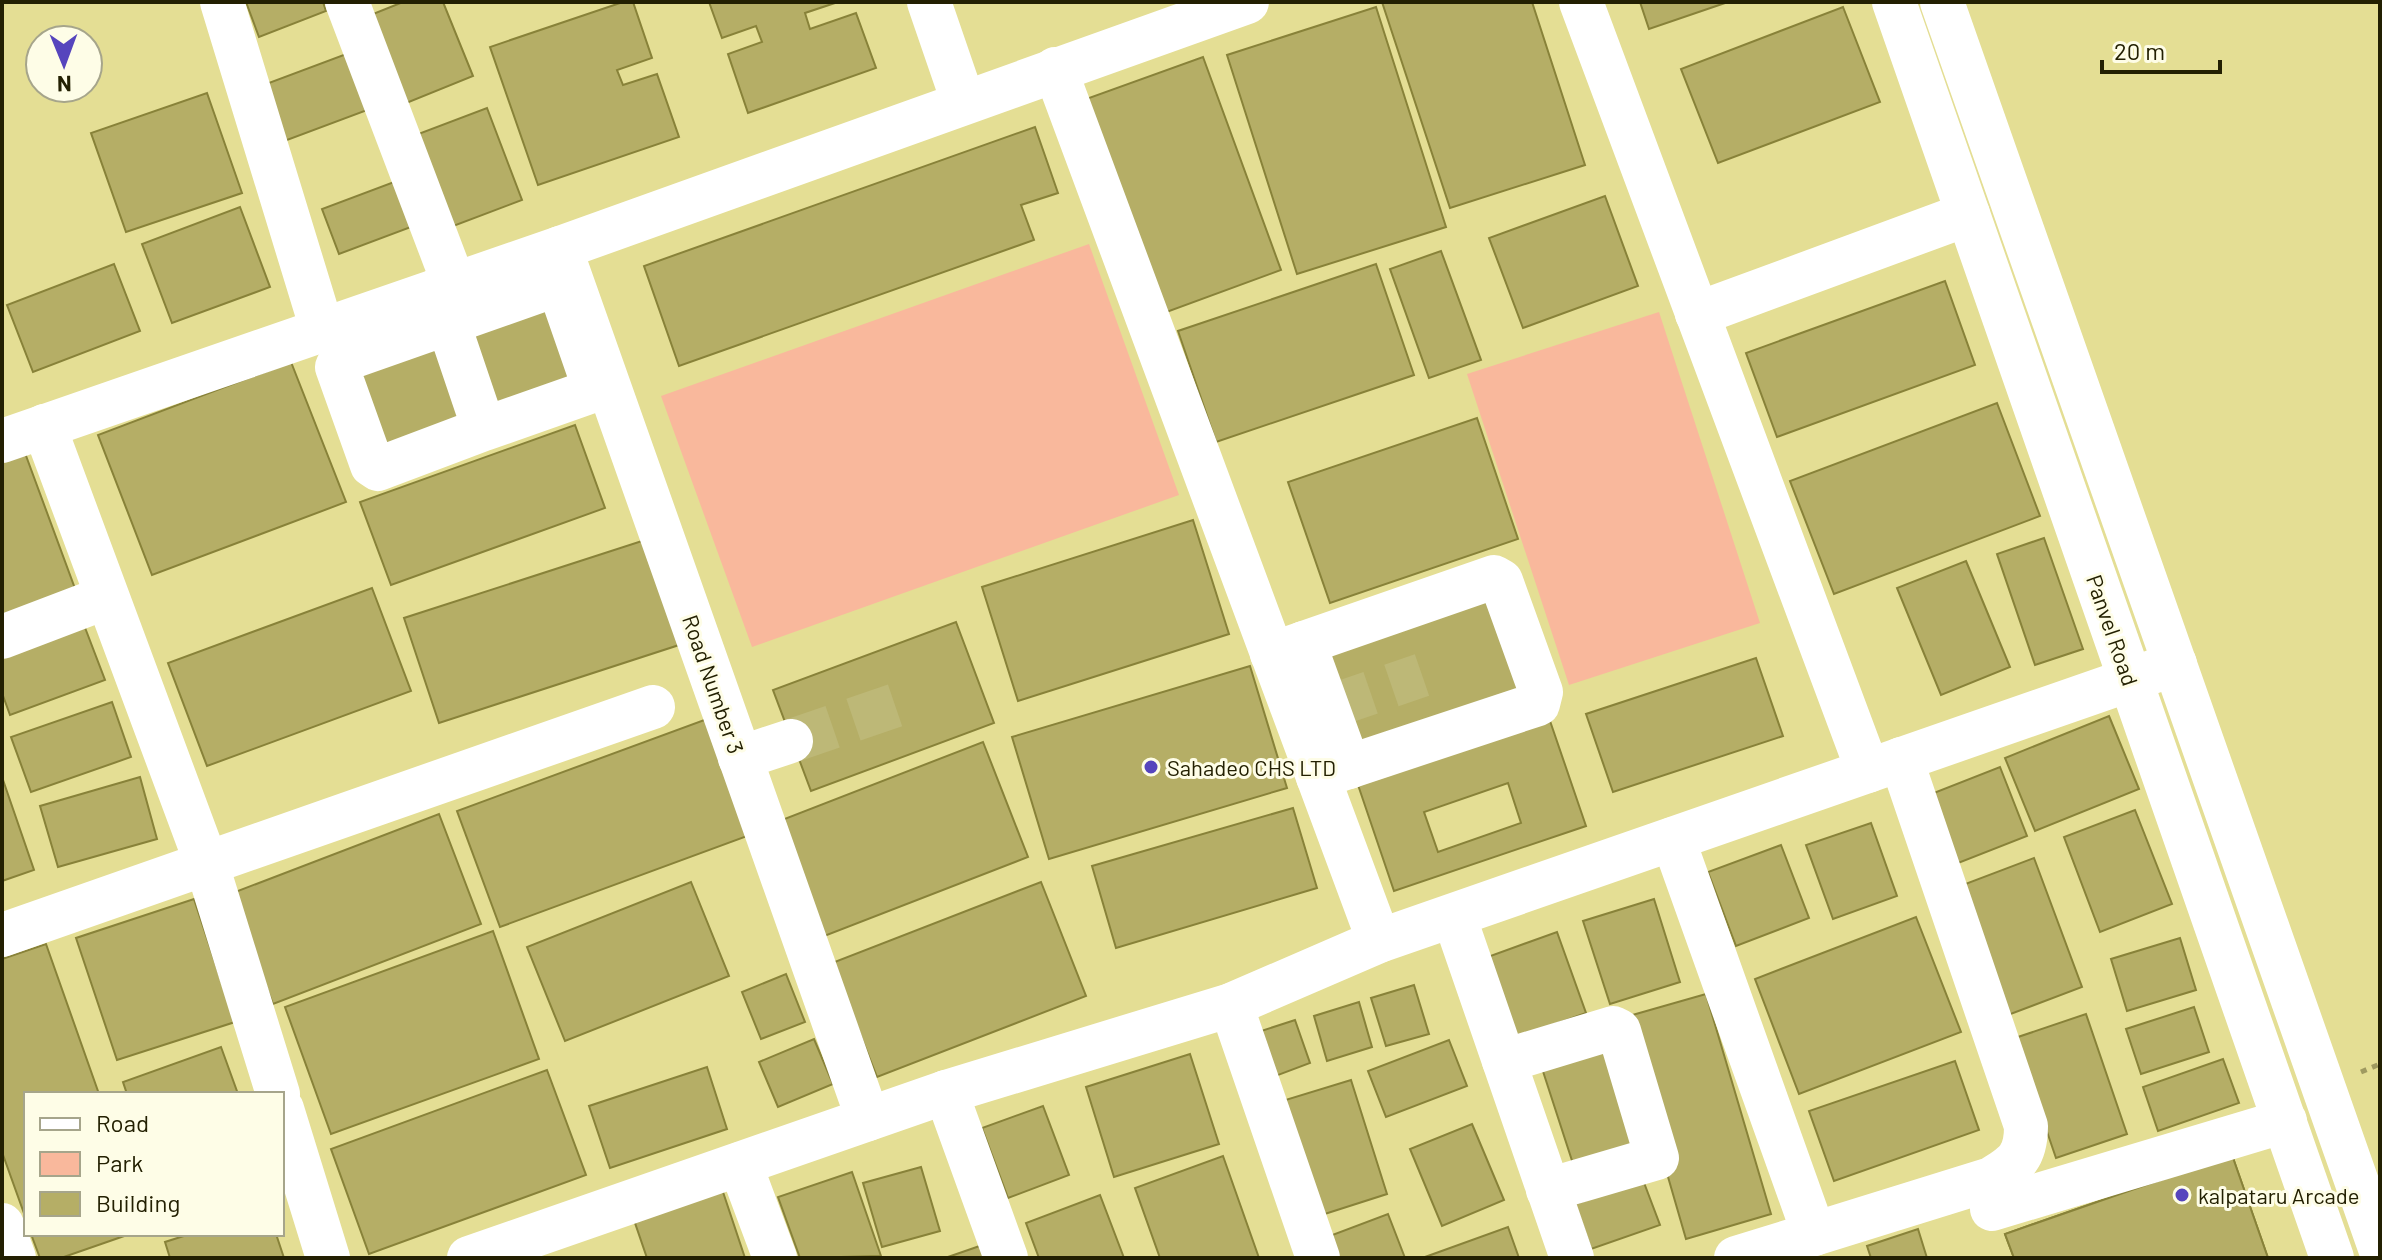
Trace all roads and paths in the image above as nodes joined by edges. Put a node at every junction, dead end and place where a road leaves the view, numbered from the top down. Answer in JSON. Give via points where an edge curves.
{"nodes":[{"id":1,"x":222,"y":2,"type":"edge"},
{"id":2,"x":347,"y":2,"type":"edge"},
{"id":3,"x":929,"y":2,"type":"edge"},
{"id":4,"x":1247,"y":2,"type":"edge"},
{"id":5,"x":1581,"y":2,"type":"edge"},
{"id":6,"x":1894,"y":2,"type":"edge"},
{"id":7,"x":1942,"y":2,"type":"edge"},
{"id":8,"x":1169,"y":15,"type":"edge"},
{"id":9,"x":1055,"y":69,"type":"junction"},
{"id":10,"x":963,"y":101,"type":"junction"},
{"id":11,"x":1968,"y":214,"type":"junction"},
{"id":12,"x":560,"y":248,"type":"junction"},
{"id":13,"x":446,"y":299,"type":"junction"},
{"id":14,"x":1697,"y":314,"type":"junction"},
{"id":15,"x":322,"y":329,"type":"junction"},
{"id":16,"x":44,"y":426,"type":"junction"},
{"id":17,"x":484,"y":429,"type":"junction"},
{"id":18,"x":2,"y":441,"type":"edge"},
{"id":19,"x":107,"y":597,"type":"junction"},
{"id":20,"x":2,"y":637,"type":"edge"},
{"id":21,"x":1288,"y":648,"type":"junction"},
{"id":22,"x":2175,"y":664,"type":"junction"},
{"id":23,"x":2130,"y":679,"type":"junction"},
{"id":24,"x":653,"y":707,"type":"dead end"},
{"id":25,"x":791,"y":741,"type":"tunnel mouth"},
{"id":26,"x":740,"y":758,"type":"junction"},
{"id":27,"x":1884,"y":765,"type":"junction"},
{"id":28,"x":1334,"y":772,"type":"junction"},
{"id":29,"x":1673,"y":839,"type":"junction"},
{"id":30,"x":206,"y":862,"type":"junction"},
{"id":31,"x":1454,"y":916,"type":"junction"},
{"id":32,"x":2,"y":935,"type":"edge"},
{"id":33,"x":1379,"y":941,"type":"junction"},
{"id":34,"x":1231,"y":1005,"type":"junction"},
{"id":35,"x":1517,"y":1057,"type":"junction"},
{"id":36,"x":277,"y":1092,"type":"edge"},
{"id":37,"x":946,"y":1092,"type":"junction"},
{"id":38,"x":284,"y":1115,"type":"edge"},
{"id":39,"x":868,"y":1119,"type":"junction"},
{"id":40,"x":2285,"y":1121,"type":"junction"},
{"id":41,"x":740,"y":1164,"type":"junction"},
{"id":42,"x":1560,"y":1186,"type":"junction"},
{"id":43,"x":1992,"y":1209,"type":"dead end"},
{"id":44,"x":2375,"y":1221,"type":"edge"},
{"id":45,"x":2,"y":1225,"type":"edge"},
{"id":46,"x":1814,"y":1234,"type":"junction"},
{"id":47,"x":491,"y":1255,"type":"edge"},
{"id":48,"x":14,"y":1258,"type":"edge"},
{"id":49,"x":328,"y":1258,"type":"edge"},
{"id":50,"x":775,"y":1258,"type":"edge"},
{"id":51,"x":1006,"y":1258,"type":"edge"},
{"id":52,"x":1318,"y":1258,"type":"edge"},
{"id":53,"x":1572,"y":1258,"type":"edge"},
{"id":54,"x":1736,"y":1258,"type":"edge"},
{"id":55,"x":2332,"y":1258,"type":"edge"}],
"edges":[{"from":1,"to":15,"type":"street"},
{"from":2,"to":13,"type":"street"},
{"from":3,"to":10,"type":"street"},
{"from":4,"to":8,"type":"street"},
{"from":5,"to":14,"type":"street"},
{"from":6,"to":11,"type":"street","name":"Panvel Road"},
{"from":7,"to":22,"type":"street"},
{"from":8,"to":9,"type":"street"},
{"from":9,"to":10,"type":"street"},
{"from":9,"to":21,"type":"street"},
{"from":10,"to":12,"type":"street"},
{"from":11,"to":14,"type":"street"},
{"from":11,"to":23,"type":"street","name":"Panvel Road"},
{"from":12,"to":13,"type":"street"},
{"from":12,"to":26,"type":"street","name":"Road Number 3"},
{"from":13,"to":15,"type":"street"},
{"from":13,"to":17,"type":"street"},
{"from":13,"to":17,"type":"street","via":[[560,289],[593,384],[592,391]]},
{"from":13,"to":17,"type":"street","via":[[337,367],[372,465],[378,469]]},
{"from":14,"to":27,"type":"street"},
{"from":15,"to":16,"type":"street"},
{"from":16,"to":18,"type":"street"},
{"from":16,"to":19,"type":"street"},
{"from":19,"to":20,"type":"street"},
{"from":19,"to":30,"type":"street"},
{"from":21,"to":28,"type":"street","via":[[1317,710]]},
{"from":21,"to":28,"type":"street","via":[[1494,577],[1501,581],[1541,692],[1538,704]]},
{"from":22,"to":23,"type":"street"},
{"from":22,"to":44,"type":"street"},
{"from":23,"to":27,"type":"street"},
{"from":23,"to":40,"type":"street","name":"Panvel Road"},
{"from":24,"to":30,"type":"street"},
{"from":25,"to":26,"type":"street"},
{"from":26,"to":39,"type":"street","name":"Road Number 3"},
{"from":27,"to":29,"type":"street"},
{"from":27,"to":46,"type":"street","via":[[2026,1126],[2026,1146],[2013,1165],[1991,1179]]},
{"from":28,"to":33,"type":"street"},
{"from":29,"to":31,"type":"street"},
{"from":29,"to":46,"type":"street"},
{"from":30,"to":32,"type":"street"},
{"from":30,"to":36,"type":"street"},
{"from":31,"to":33,"type":"street"},
{"from":31,"to":35,"type":"street"},
{"from":33,"to":34,"type":"street"},
{"from":34,"to":37,"type":"street"},
{"from":34,"to":52,"type":"street"},
{"from":35,"to":42,"type":"street"},
{"from":35,"to":42,"type":"street","via":[[1613,1028],[1619,1031],[1657,1158]]},
{"from":37,"to":39,"type":"street"},
{"from":37,"to":51,"type":"street"},
{"from":38,"to":49,"type":"street"},
{"from":39,"to":41,"type":"street"},
{"from":40,"to":43,"type":"street"},
{"from":40,"to":55,"type":"street","name":"Panvel Road"},
{"from":41,"to":47,"type":"street"},
{"from":41,"to":50,"type":"street"},
{"from":42,"to":53,"type":"street"},
{"from":45,"to":48,"type":"street"},
{"from":46,"to":54,"type":"street"}]}
